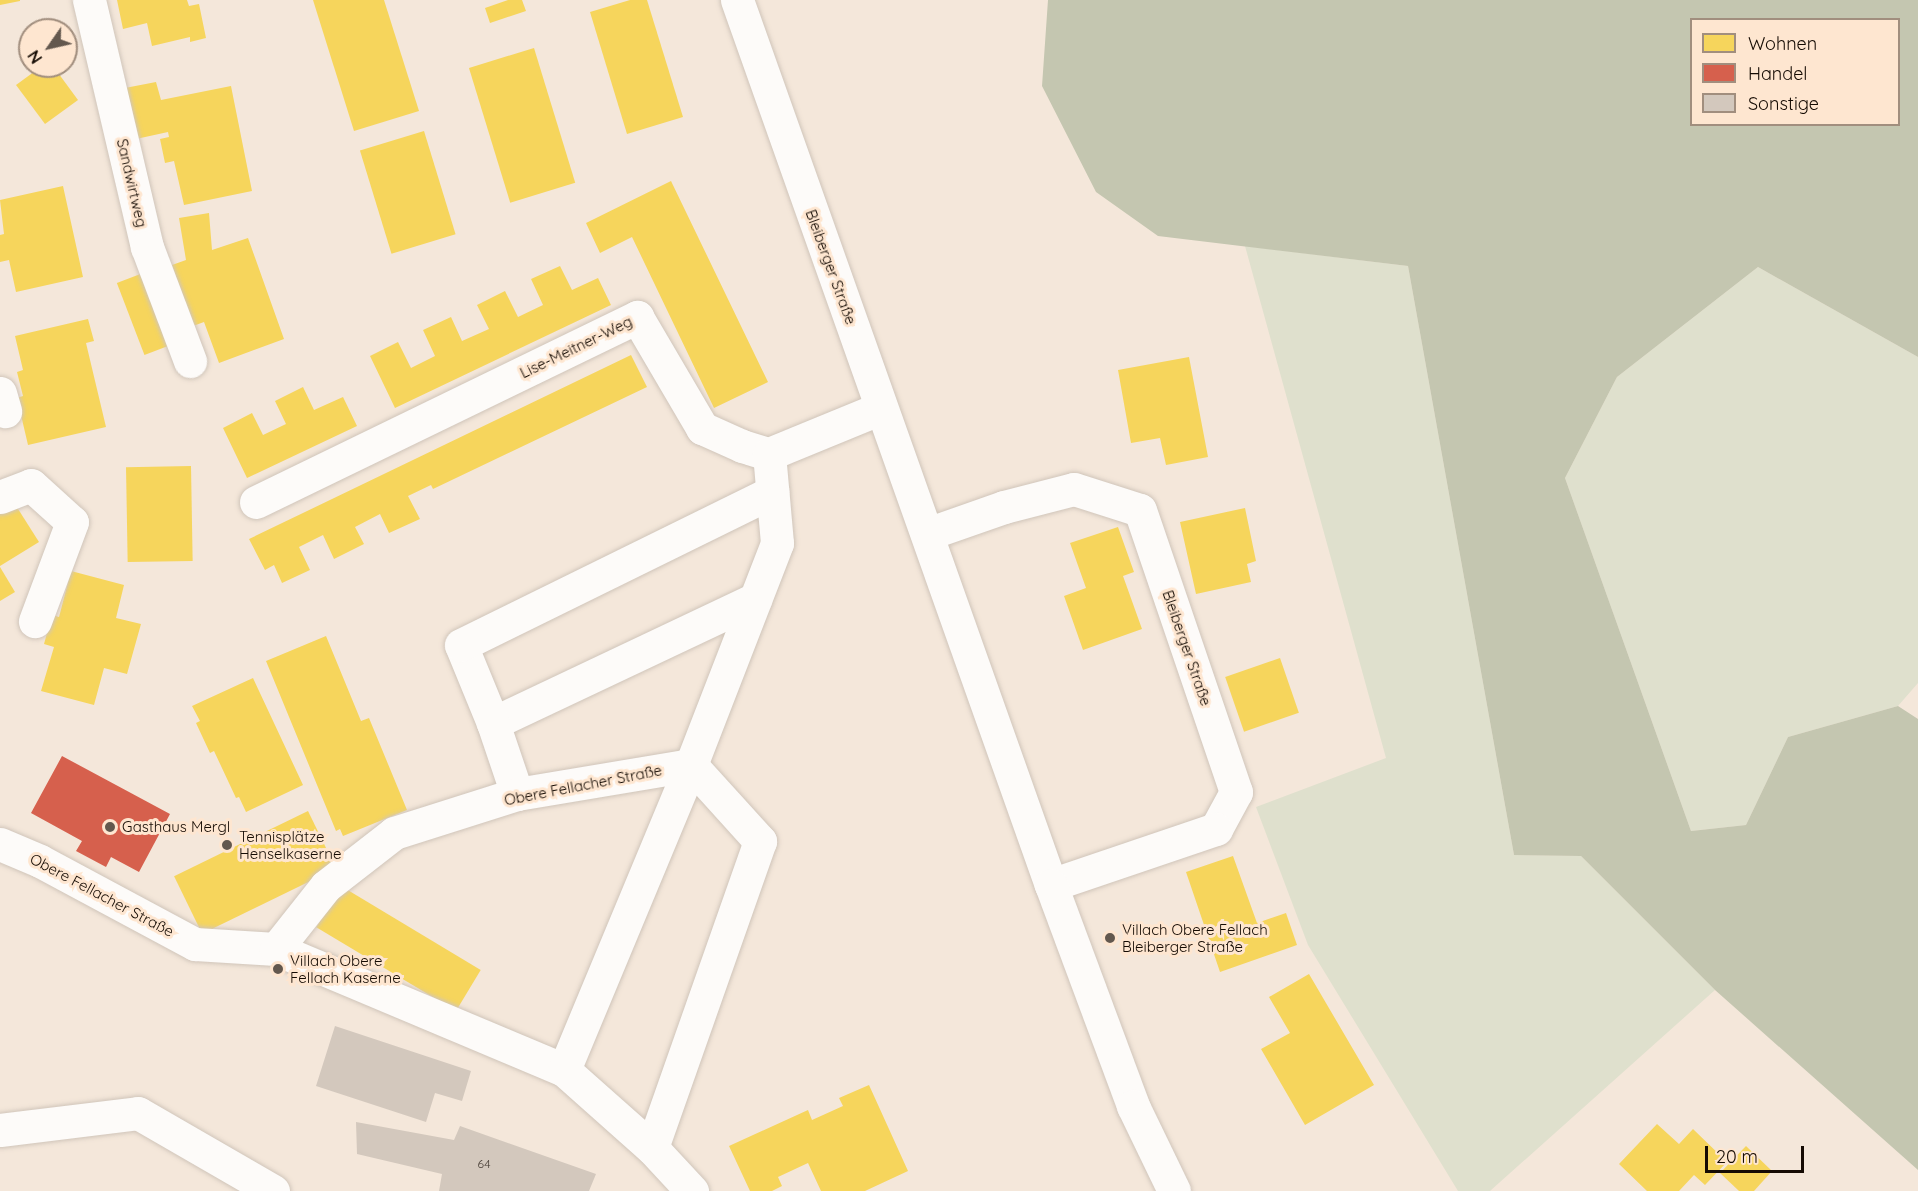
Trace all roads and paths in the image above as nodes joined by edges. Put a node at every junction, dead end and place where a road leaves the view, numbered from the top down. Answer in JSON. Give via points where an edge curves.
{"nodes":[{"id":1,"x":89,"y":0,"type":"edge"},
{"id":2,"x":737,"y":0,"type":"edge"},
{"id":3,"x":190,"y":362,"type":"dead end"},
{"id":4,"x":881,"y":408,"type":"junction"},
{"id":5,"x":769,"y":454,"type":"junction"},
{"id":6,"x":772,"y":492,"type":"junction"},
{"id":7,"x":0,"y":497,"type":"edge"},
{"id":8,"x":256,"y":502,"type":"dead end"},
{"id":9,"x":927,"y":534,"type":"junction"},
{"id":10,"x":755,"y":599,"type":"junction"},
{"id":11,"x":34,"y":621,"type":"dead end"},
{"id":12,"x":493,"y":723,"type":"junction"},
{"id":13,"x":691,"y":765,"type":"junction"},
{"id":14,"x":517,"y":794,"type":"junction"},
{"id":15,"x":0,"y":844,"type":"edge"},
{"id":16,"x":1051,"y":885,"type":"junction"},
{"id":17,"x":276,"y":950,"type":"junction"},
{"id":18,"x":564,"y":1070,"type":"junction"},
{"id":19,"x":0,"y":1130,"type":"edge"},
{"id":20,"x":652,"y":1148,"type":"junction"},
{"id":21,"x":273,"y":1191,"type":"edge"},
{"id":22,"x":692,"y":1191,"type":"edge"},
{"id":23,"x":1174,"y":1191,"type":"edge"}],
"edges":[{"from":1,"to":3,"type":"street","name":"Sandwirtweg","via":[[147,247]]},
{"from":2,"to":4,"type":"street","name":"Bleiberger Straße"},
{"from":4,"to":5,"type":"street"},
{"from":4,"to":9,"type":"street","name":"Bleiberger Straße"},
{"from":5,"to":6,"type":"street","name":"Obere Fellacher Straße"},
{"from":5,"to":8,"type":"street","name":"Lise-Meitner-Weg","via":[[702,428],[638,316]]},
{"from":6,"to":10,"type":"street","name":"Obere Fellacher Straße","via":[[777,543]]},
{"from":6,"to":12,"type":"street","via":[[460,645]]},
{"from":7,"to":11,"type":"street","via":[[32,485],[72,522]]},
{"from":9,"to":16,"type":"street","name":"Bleiberger Straße"},
{"from":9,"to":16,"type":"street","name":"Bleiberger Straße","via":[[1004,507],[1074,489],[1140,510],[1236,792],[1215,829]]},
{"from":10,"to":12,"type":"street"},
{"from":10,"to":13,"type":"street","name":"Obere Fellacher Straße"},
{"from":12,"to":14,"type":"street"},
{"from":13,"to":14,"type":"street","name":"Obere Fellacher Straße"},
{"from":13,"to":18,"type":"street","name":"Obere Fellacher Straße"},
{"from":13,"to":20,"type":"street","via":[[760,841]]},
{"from":14,"to":17,"type":"street","name":"Obere Fellacher Straße","via":[[394,833],[327,886]]},
{"from":15,"to":17,"type":"street","name":"Obere Fellacher Straße","via":[[40,861],[195,944]]},
{"from":16,"to":23,"type":"street","name":"Bleiberger Straße","via":[[1133,1106]]},
{"from":17,"to":18,"type":"street","name":"Obere Fellacher Straße"},
{"from":18,"to":20,"type":"street","name":"Obere Fellacher Straße"},
{"from":19,"to":21,"type":"street","via":[[138,1113]]},
{"from":20,"to":22,"type":"street","name":"Obere Fellacher Straße"}]}
